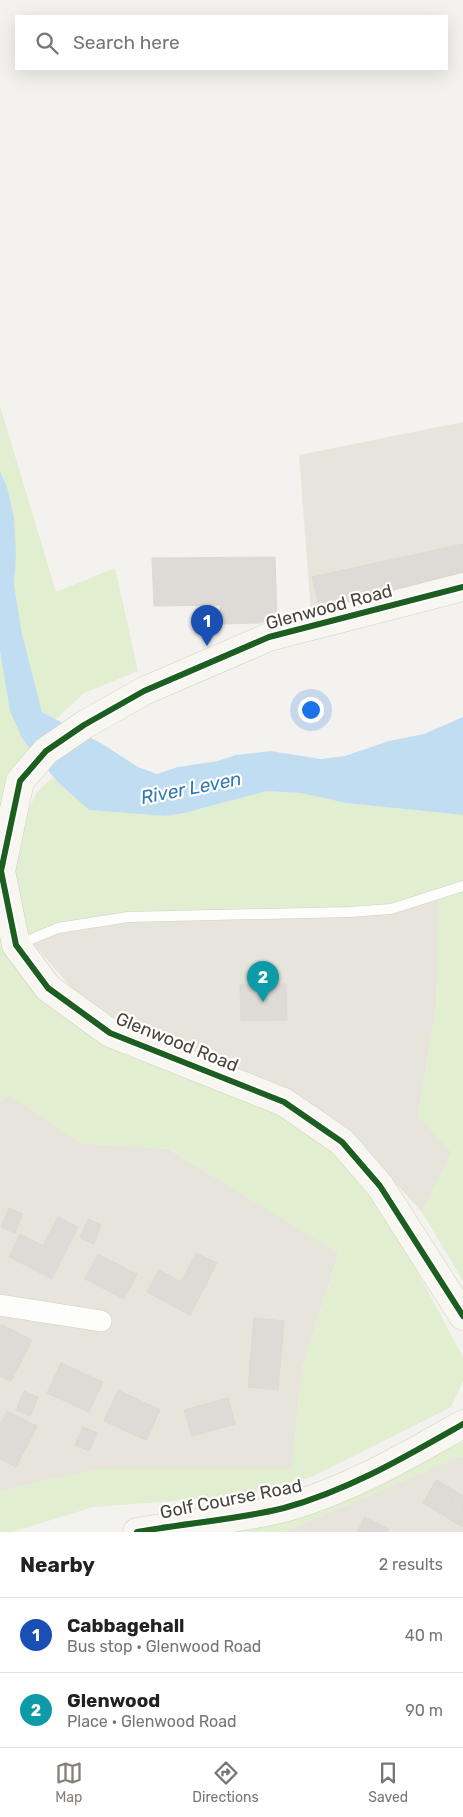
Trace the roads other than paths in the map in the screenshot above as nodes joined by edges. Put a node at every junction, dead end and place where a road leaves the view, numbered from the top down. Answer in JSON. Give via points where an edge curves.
{"nodes":[{"id":1,"x":463,"y":587,"type":"edge"},
{"id":2,"x":463,"y":886,"type":"edge"},
{"id":3,"x":16,"y":945,"type":"junction"},
{"id":4,"x":0,"y":1305,"type":"edge"},
{"id":5,"x":463,"y":1316,"type":"edge"},
{"id":6,"x":101,"y":1321,"type":"dead end"},
{"id":7,"x":463,"y":1424,"type":"edge"},
{"id":8,"x":136,"y":1532,"type":"edge"}],
"edges":[{"from":1,"to":3,"type":"street","name":"Glenwood Road","via":[[269,637],[144,691],[46,751],[20,781],[1,871]]},
{"from":2,"to":3,"type":"lane","via":[[392,909],[128,917],[58,928]]},
{"from":3,"to":5,"type":"street","name":"Glenwood Road","via":[[48,988],[110,1032],[284,1102],[342,1142],[380,1186]]},
{"from":4,"to":6,"type":"street"},
{"from":7,"to":8,"type":"street","name":"Golf Course Road","via":[[384,1469],[334,1492],[282,1508]]}]}
